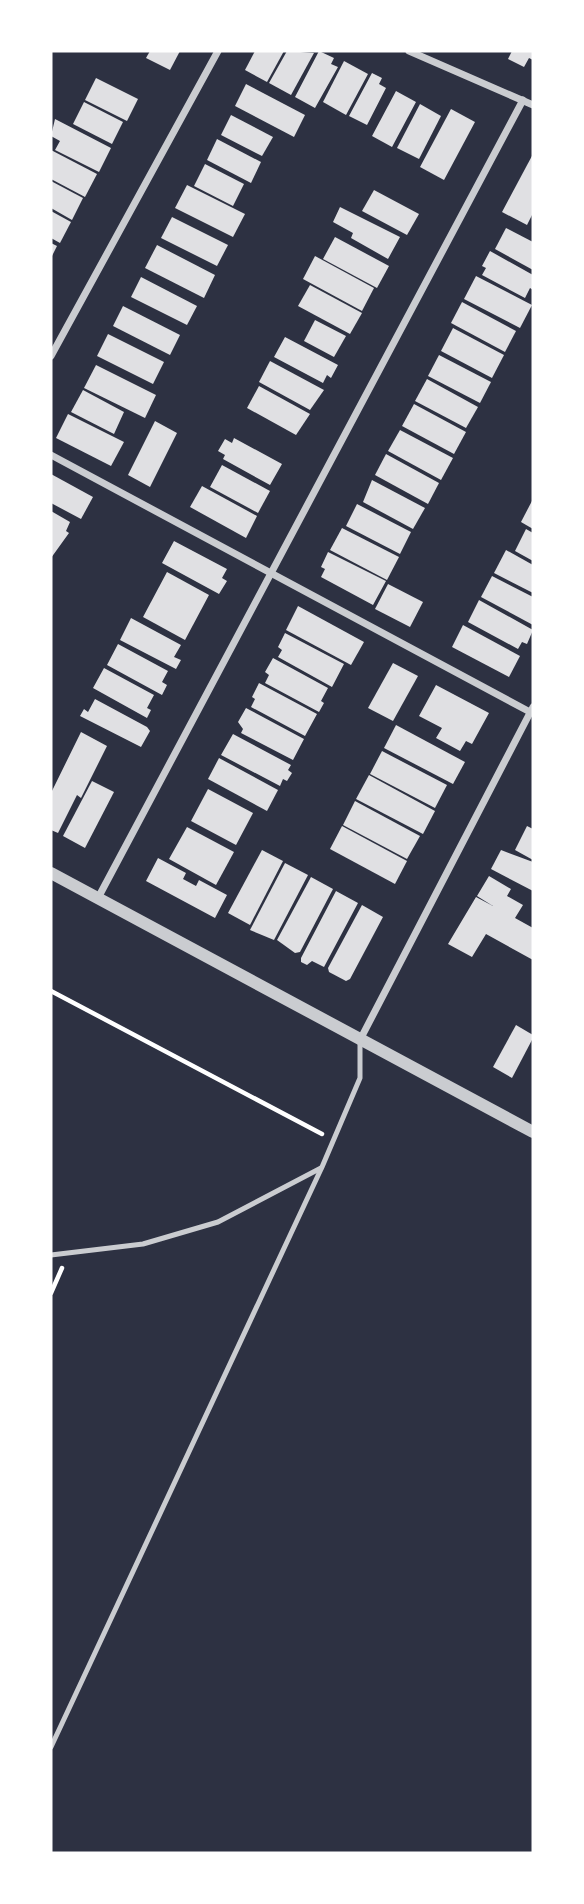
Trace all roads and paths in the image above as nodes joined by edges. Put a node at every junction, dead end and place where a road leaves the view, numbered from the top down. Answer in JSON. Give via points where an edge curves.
{"nodes":[{"id":1,"x":218,"y":51,"type":"edge"},
{"id":2,"x":409,"y":51,"type":"edge"},
{"id":3,"x":523,"y":100,"type":"junction"},
{"id":4,"x":533,"y":105,"type":"edge"},
{"id":5,"x":51,"y":356,"type":"edge"},
{"id":6,"x":51,"y":455,"type":"edge"},
{"id":7,"x":271,"y":573,"type":"junction"},
{"id":8,"x":532,"y":709,"type":"edge"},
{"id":9,"x":51,"y":873,"type":"edge"},
{"id":10,"x":98,"y":898,"type":"junction"},
{"id":11,"x":51,"y":991,"type":"edge"},
{"id":12,"x":360,"y":1038,"type":"junction"},
{"id":13,"x":533,"y":1132,"type":"edge"},
{"id":14,"x":332,"y":1140,"type":"junction"},
{"id":15,"x":322,"y":1167,"type":"junction"},
{"id":16,"x":68,"y":1254,"type":"junction"},
{"id":17,"x":51,"y":1255,"type":"edge"},
{"id":18,"x":51,"y":1293,"type":"edge"},
{"id":19,"x":51,"y":1747,"type":"edge"}],
"edges":[{"from":1,"to":5,"type":"street"},
{"from":2,"to":3,"type":"street"},
{"from":3,"to":4,"type":"street"},
{"from":3,"to":7,"type":"street"},
{"from":6,"to":7,"type":"street"},
{"from":7,"to":8,"type":"street"},
{"from":7,"to":10,"type":"street"},
{"from":8,"to":12,"type":"street"},
{"from":9,"to":10,"type":"street"},
{"from":10,"to":12,"type":"street"},
{"from":11,"to":14,"type":"path"},
{"from":12,"to":13,"type":"street"},
{"from":12,"to":14,"type":"lane","via":[[360,1078]]},
{"from":14,"to":15,"type":"lane"},
{"from":15,"to":16,"type":"lane","via":[[218,1222],[143,1244]]},
{"from":15,"to":19,"type":"lane"},
{"from":16,"to":17,"type":"lane"},
{"from":16,"to":18,"type":"path"}]}
